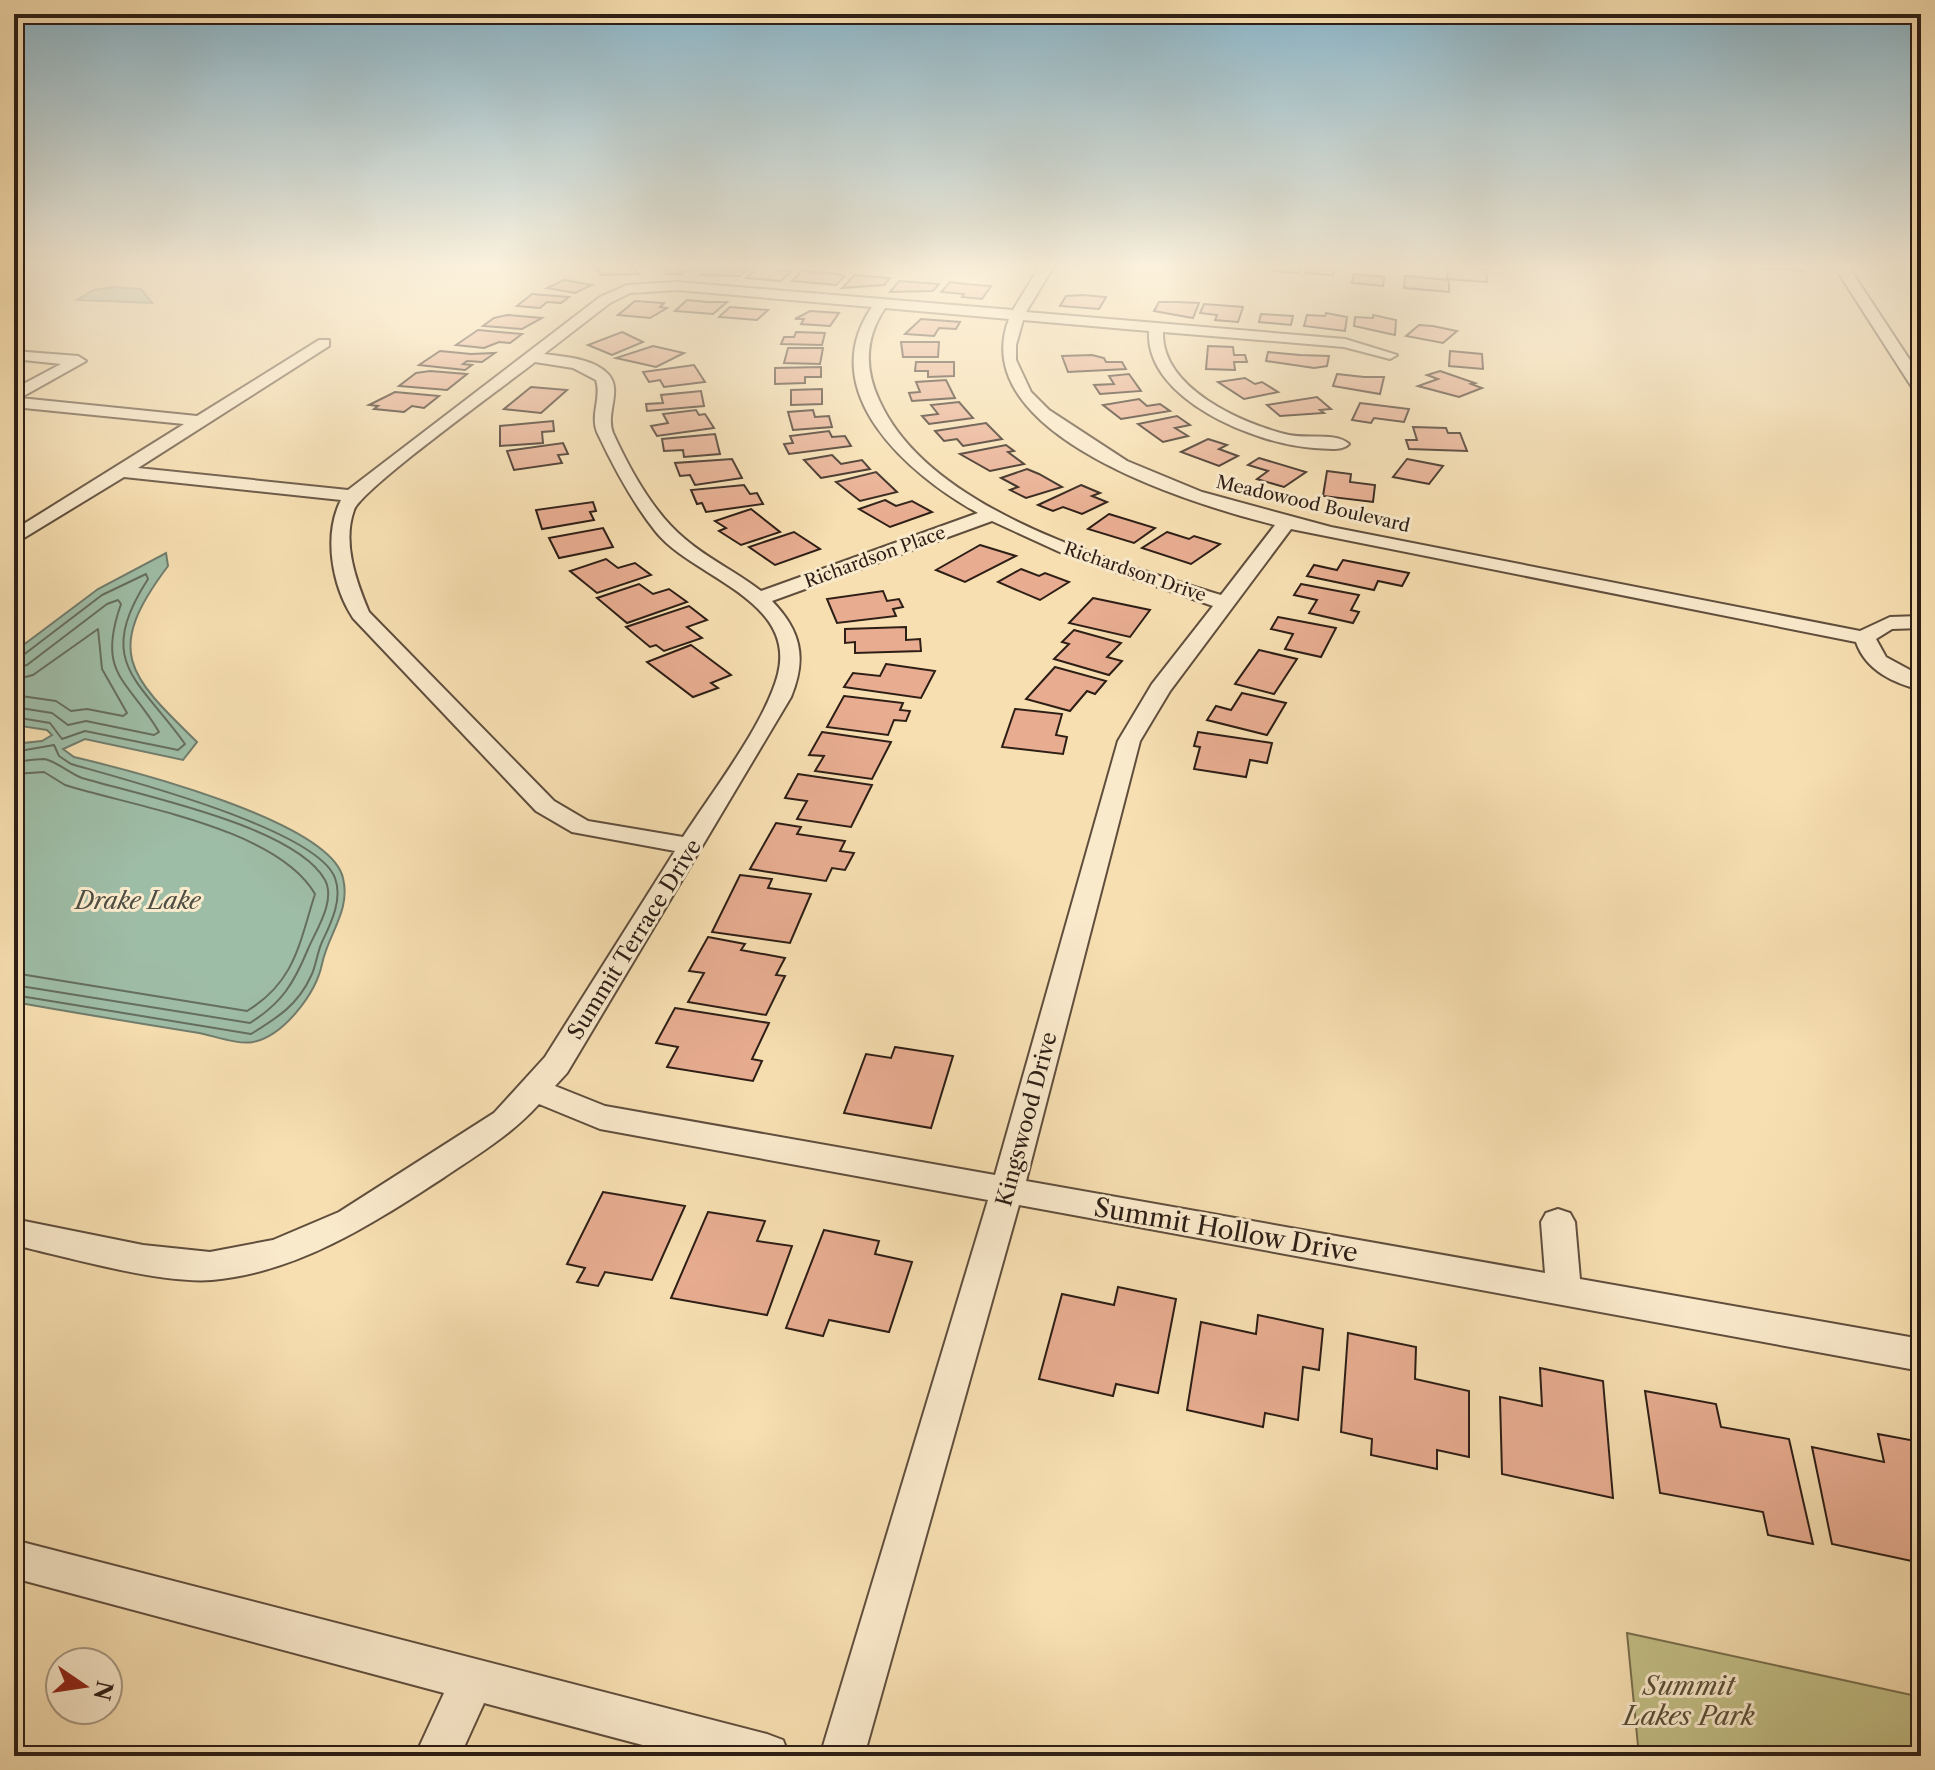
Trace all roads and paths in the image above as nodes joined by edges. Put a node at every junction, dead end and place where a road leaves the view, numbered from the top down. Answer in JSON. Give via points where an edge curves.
{"nodes":[{"id":1,"x":315,"y":349,"type":"edge"},
{"id":2,"x":543,"y":349,"type":"edge"},
{"id":3,"x":860,"y":349,"type":"edge"},
{"id":4,"x":1007,"y":349,"type":"edge"},
{"id":5,"x":1154,"y":349,"type":"edge"},
{"id":6,"x":1366,"y":349,"type":"edge"},
{"id":7,"x":1895,"y":349,"type":"edge"},
{"id":8,"x":14,"y":355,"type":"edge"},
{"id":9,"x":1390,"y":355,"type":"dead end"},
{"id":10,"x":532,"y":357,"type":"junction"},
{"id":11,"x":1921,"y":389,"type":"edge"},
{"id":12,"x":14,"y":395,"type":"edge"},
{"id":13,"x":14,"y":402,"type":"edge"},
{"id":14,"x":200,"y":421,"type":"junction"},
{"id":15,"x":1341,"y":444,"type":"dead end"},
{"id":16,"x":120,"y":471,"type":"junction"},
{"id":17,"x":352,"y":496,"type":"junction"},
{"id":18,"x":993,"y":514,"type":"junction"},
{"id":19,"x":14,"y":517,"type":"edge"},
{"id":20,"x":43,"y":520,"type":"junction"},
{"id":21,"x":1287,"y":522,"type":"junction"},
{"id":22,"x":14,"y":538,"type":"edge"},
{"id":23,"x":758,"y":599,"type":"junction"},
{"id":24,"x":1224,"y":603,"type":"junction"},
{"id":25,"x":1921,"y":622,"type":"edge"},
{"id":26,"x":1865,"y":638,"type":"junction"},
{"id":27,"x":1921,"y":683,"type":"edge"},
{"id":28,"x":691,"y":846,"type":"junction"},
{"id":29,"x":535,"y":1090,"type":"junction"},
{"id":30,"x":1007,"y":1191,"type":"junction"},
{"id":31,"x":1558,"y":1222,"type":"dead end"},
{"id":32,"x":14,"y":1232,"type":"edge"},
{"id":33,"x":1564,"y":1292,"type":"junction"},
{"id":34,"x":1921,"y":1355,"type":"edge"},
{"id":35,"x":14,"y":1559,"type":"edge"},
{"id":36,"x":473,"y":1679,"type":"junction"},
{"id":37,"x":437,"y":1756,"type":"edge"},
{"id":38,"x":767,"y":1756,"type":"edge"},
{"id":39,"x":842,"y":1756,"type":"edge"}],
"edges":[{"from":1,"to":14,"type":"street"},
{"from":2,"to":10,"type":"street"},
{"from":3,"to":18,"type":"street","name":"Richardson Drive","via":[[871,407],[881,425],[917,463]]},
{"from":4,"to":21,"type":"street","name":"Meadowood Boulevard","via":[[1012,373],[1033,404],[1116,462],[1181,490]]},
{"from":5,"to":15,"type":"street","via":[[1174,380],[1207,405],[1288,440]]},
{"from":6,"to":9,"type":"street"},
{"from":7,"to":11,"type":"street"},
{"from":8,"to":12,"type":"street","via":[[78,361]]},
{"from":10,"to":17,"type":"street"},
{"from":10,"to":23,"type":"street","name":"Summit Terrace Drive","via":[[580,366],[602,377],[607,392],[602,425],[662,527],[687,551]]},
{"from":13,"to":14,"type":"street"},
{"from":14,"to":16,"type":"street"},
{"from":16,"to":17,"type":"street"},
{"from":16,"to":20,"type":"street"},
{"from":17,"to":28,"type":"street","via":[[340,535],[350,592],[360,614],[545,806],[581,827]]},
{"from":18,"to":23,"type":"street","name":"Richardson Place"},
{"from":18,"to":24,"type":"street","name":"Richardson Drive","via":[[1127,574]]},
{"from":19,"to":20,"type":"street"},
{"from":20,"to":22,"type":"street"},
{"from":21,"to":24,"type":"street","name":"Kingswood Drive"},
{"from":21,"to":26,"type":"street","name":"Meadowood Boulevard"},
{"from":23,"to":28,"type":"street","name":"Summit Terrace Drive","via":[[787,633],[792,654],[788,675],[761,731]]},
{"from":24,"to":30,"type":"street","name":"Kingswood Drive","via":[[1129,741]]},
{"from":25,"to":26,"type":"street","via":[[1886,624]]},
{"from":26,"to":27,"type":"street","via":[[1877,661]]},
{"from":28,"to":29,"type":"street","name":"Summit Terrace Drive","via":[[556,1065]]},
{"from":29,"to":30,"type":"street","name":"Summit Hollow Drive","via":[[600,1117]]},
{"from":29,"to":32,"type":"street","name":"Summit Terrace Drive","via":[[505,1121],[351,1221],[277,1253],[210,1266],[143,1259]]},
{"from":30,"to":33,"type":"street","name":"Summit Hollow Drive"},
{"from":30,"to":39,"type":"street","name":"Kingswood Drive"},
{"from":31,"to":33,"type":"street"},
{"from":33,"to":34,"type":"street","name":"Summit Hollow Drive"},
{"from":35,"to":36,"type":"street"},
{"from":36,"to":37,"type":"street"},
{"from":36,"to":38,"type":"street"}]}
